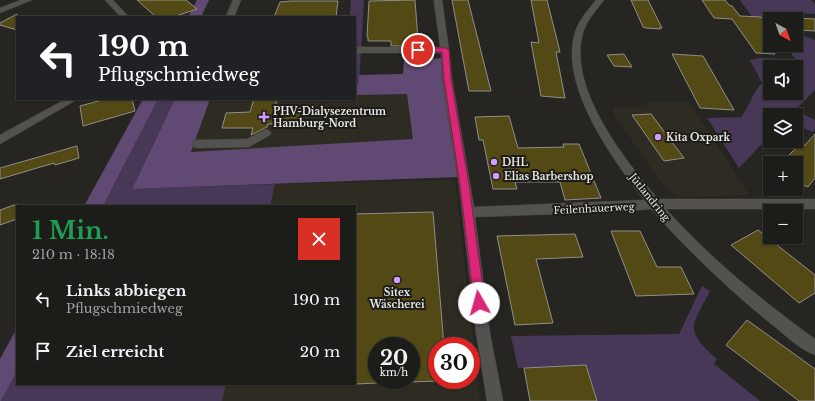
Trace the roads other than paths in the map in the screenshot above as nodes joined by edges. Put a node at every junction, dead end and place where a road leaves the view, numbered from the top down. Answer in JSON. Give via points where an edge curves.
{"nodes":[{"id":1,"x":28,"y":0,"type":"edge"},
{"id":2,"x":109,"y":0,"type":"edge"},
{"id":3,"x":237,"y":0,"type":"edge"},
{"id":4,"x":438,"y":0,"type":"edge"},
{"id":5,"x":600,"y":0,"type":"edge"},
{"id":6,"x":0,"y":11,"type":"edge"},
{"id":7,"x":231,"y":14,"type":"edge"},
{"id":8,"x":124,"y":16,"type":"edge"},
{"id":9,"x":356,"y":50,"type":"edge"},
{"id":10,"x":446,"y":50,"type":"junction"},
{"id":11,"x":71,"y":100,"type":"edge"},
{"id":12,"x":266,"y":133,"type":"dead end"},
{"id":13,"x":0,"y":140,"type":"edge"},
{"id":14,"x":197,"y":144,"type":"dead end"},
{"id":15,"x":654,"y":204,"type":"junction"},
{"id":16,"x":815,"y":204,"type":"edge"},
{"id":17,"x":468,"y":212,"type":"junction"},
{"id":18,"x":815,"y":348,"type":"edge"},
{"id":19,"x":495,"y":401,"type":"edge"}],
"edges":[{"from":1,"to":6,"type":"street"},
{"from":2,"to":8,"type":"street"},
{"from":3,"to":7,"type":"street"},
{"from":4,"to":10,"type":"street"},
{"from":5,"to":15,"type":"street","name":"Jütlandring","via":[[585,20],[577,42],[582,87],[598,126],[613,151]]},
{"from":9,"to":10,"type":"street"},
{"from":10,"to":17,"type":"street","via":[[447,79]]},
{"from":11,"to":13,"type":"street"},
{"from":12,"to":14,"type":"street","via":[[249,142]]},
{"from":15,"to":16,"type":"street","name":"Feilenhauerweg"},
{"from":15,"to":17,"type":"street","name":"Feilenhauerweg"},
{"from":15,"to":18,"type":"street","name":"Jütlandring","via":[[720,273]]},
{"from":17,"to":19,"type":"street","via":[[483,333]]}]}
